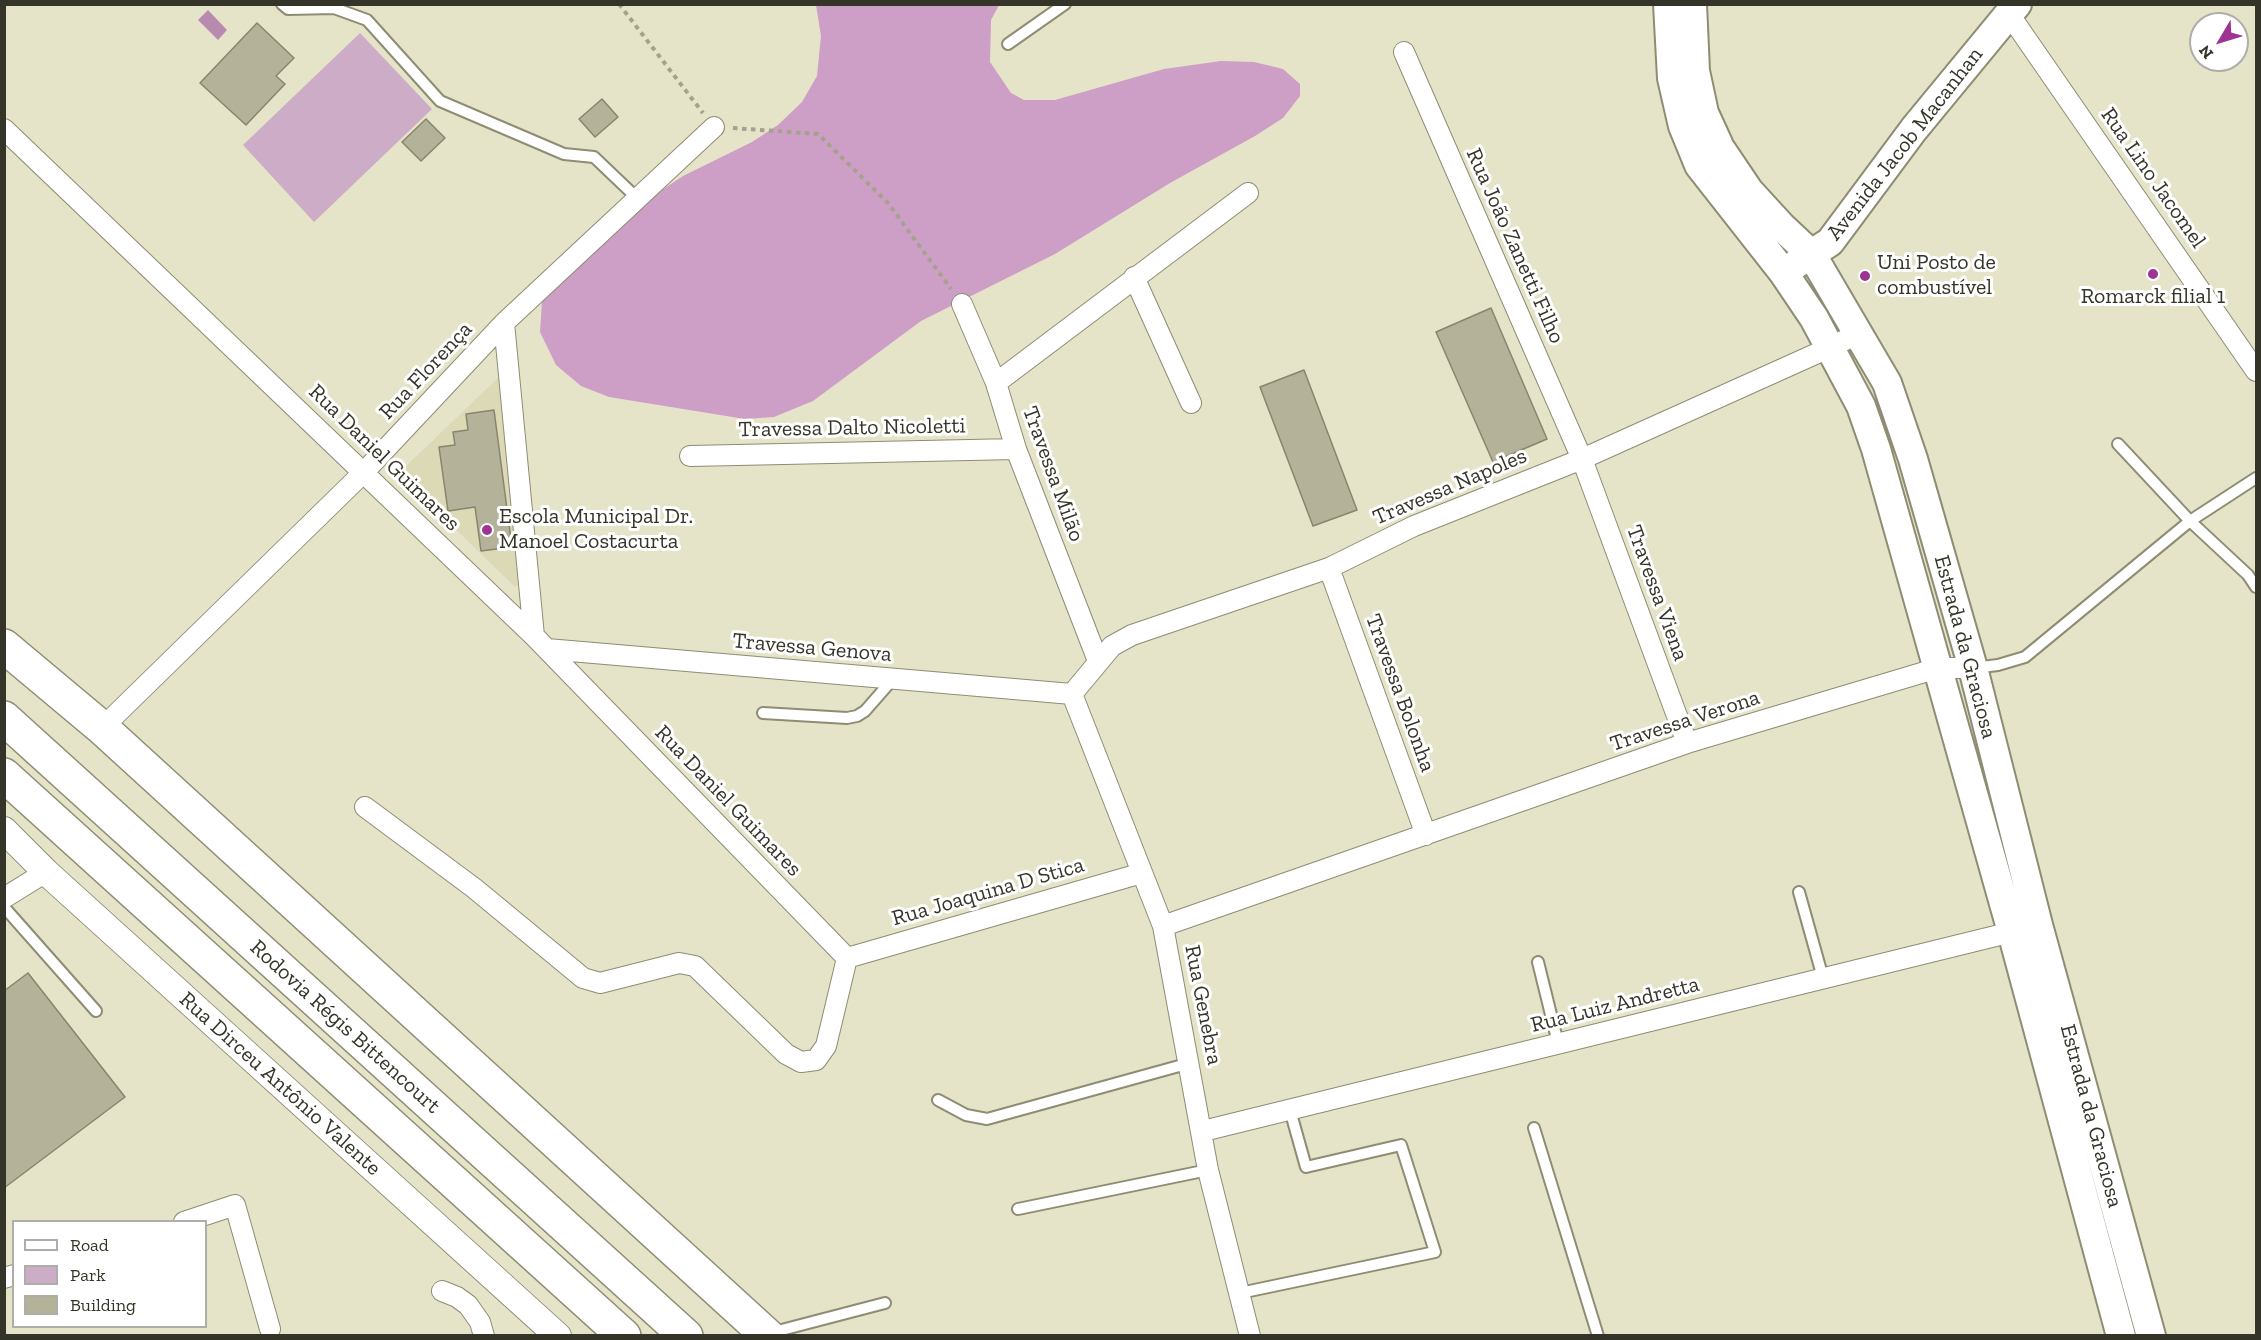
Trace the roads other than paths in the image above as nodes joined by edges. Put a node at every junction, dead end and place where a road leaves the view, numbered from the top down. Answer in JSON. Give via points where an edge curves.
{"nodes":[{"id":1,"x":282,"y":4,"type":"edge"},
{"id":2,"x":1065,"y":4,"type":"edge"},
{"id":3,"x":1668,"y":4,"type":"edge"},
{"id":4,"x":1692,"y":4,"type":"edge"},
{"id":5,"x":2013,"y":9,"type":"edge"},
{"id":6,"x":1008,"y":44,"type":"dead end"},
{"id":7,"x":1404,"y":52,"type":"dead end"},
{"id":8,"x":714,"y":127,"type":"road end"},
{"id":9,"x":4,"y":129,"type":"edge"},
{"id":10,"x":1248,"y":193,"type":"dead end"},
{"id":11,"x":637,"y":198,"type":"junction"},
{"id":12,"x":1812,"y":255,"type":"junction"},
{"id":13,"x":1783,"y":272,"type":"junction"},
{"id":14,"x":1134,"y":277,"type":"junction"},
{"id":15,"x":962,"y":304,"type":"road end"},
{"id":16,"x":504,"y":323,"type":"junction"},
{"id":17,"x":1859,"y":333,"type":"junction"},
{"id":18,"x":1831,"y":348,"type":"junction"},
{"id":19,"x":2256,"y":371,"type":"edge"},
{"id":20,"x":996,"y":383,"type":"junction"},
{"id":21,"x":1191,"y":402,"type":"dead end"},
{"id":22,"x":2118,"y":444,"type":"dead end"},
{"id":23,"x":1016,"y":449,"type":"junction"},
{"id":24,"x":690,"y":456,"type":"dead end"},
{"id":25,"x":1582,"y":459,"type":"junction"},
{"id":26,"x":364,"y":472,"type":"junction"},
{"id":27,"x":2256,"y":478,"type":"edge"},
{"id":28,"x":2190,"y":520,"type":"junction"},
{"id":29,"x":2256,"y":565,"type":"edge"},
{"id":30,"x":1329,"y":568,"type":"junction"},
{"id":31,"x":2248,"y":575,"type":"junction"},
{"id":32,"x":2256,"y":587,"type":"edge"},
{"id":33,"x":541,"y":643,"type":"junction"},
{"id":34,"x":4,"y":646,"type":"edge"},
{"id":35,"x":1098,"y":661,"type":"junction"},
{"id":36,"x":1938,"y":668,"type":"junction"},
{"id":37,"x":1973,"y":668,"type":"junction"},
{"id":38,"x":893,"y":679,"type":"junction"},
{"id":39,"x":1072,"y":694,"type":"junction"},
{"id":40,"x":763,"y":713,"type":"dead end"},
{"id":41,"x":4,"y":718,"type":"edge"},
{"id":42,"x":102,"y":728,"type":"junction"},
{"id":43,"x":1687,"y":743,"type":"junction"},
{"id":44,"x":4,"y":775,"type":"edge"},
{"id":45,"x":365,"y":807,"type":"dead end"},
{"id":46,"x":4,"y":830,"type":"edge"},
{"id":47,"x":1426,"y":835,"type":"junction"},
{"id":48,"x":46,"y":872,"type":"junction"},
{"id":49,"x":1142,"y":873,"type":"junction"},
{"id":50,"x":1799,"y":891,"type":"dead end"},
{"id":51,"x":4,"y":898,"type":"edge"},
{"id":52,"x":4,"y":907,"type":"edge"},
{"id":53,"x":1163,"y":926,"type":"junction"},
{"id":54,"x":2025,"y":928,"type":"junction"},
{"id":55,"x":847,"y":958,"type":"junction"},
{"id":56,"x":1538,"y":962,"type":"dead end"},
{"id":57,"x":1823,"y":978,"type":"junction"},
{"id":58,"x":96,"y":1011,"type":"dead end"},
{"id":59,"x":1558,"y":1044,"type":"junction"},
{"id":60,"x":1190,"y":1063,"type":"junction"},
{"id":61,"x":938,"y":1100,"type":"dead end"},
{"id":62,"x":1290,"y":1110,"type":"junction"},
{"id":63,"x":1534,"y":1128,"type":"dead end"},
{"id":64,"x":1203,"y":1131,"type":"junction"},
{"id":65,"x":1208,"y":1170,"type":"junction"},
{"id":66,"x":1018,"y":1209,"type":"dead end"},
{"id":67,"x":187,"y":1220,"type":"edge"},
{"id":68,"x":442,"y":1291,"type":"dead end"},
{"id":69,"x":1240,"y":1293,"type":"junction"},
{"id":70,"x":885,"y":1303,"type":"dead end"},
{"id":71,"x":270,"y":1329,"type":"dead end"},
{"id":72,"x":484,"y":1335,"type":"edge"},
{"id":73,"x":558,"y":1335,"type":"edge"},
{"id":74,"x":624,"y":1335,"type":"edge"},
{"id":75,"x":686,"y":1335,"type":"edge"},
{"id":76,"x":767,"y":1335,"type":"edge"},
{"id":77,"x":1250,"y":1335,"type":"edge"},
{"id":78,"x":1598,"y":1335,"type":"edge"},
{"id":79,"x":2121,"y":1335,"type":"edge"},
{"id":80,"x":2151,"y":1335,"type":"edge"}],
"edges":[{"from":1,"to":11,"type":"lane","via":[[288,9],[334,8],[367,20],[440,101],[564,154],[594,158]]},
{"from":2,"to":6,"type":"lane"},
{"from":3,"to":13,"type":"main road","name":"Estrada da Graciosa","via":[[1672,78],[1683,126],[1699,165]]},
{"from":4,"to":12,"type":"main road","name":"Estrada da Graciosa","via":[[1695,71],[1704,113],[1720,148],[1749,191]]},
{"from":5,"to":12,"type":"main road","name":"Avenida Jacob Macanhan","via":[[1914,129],[1830,242]]},
{"from":5,"to":19,"type":"street","name":"Rua Lino Jacomel"},
{"from":7,"to":25,"type":"street","name":"Rua João Zanetti Filho"},
{"from":8,"to":11,"type":"street","name":"Rua Florença"},
{"from":9,"to":26,"type":"street","name":"Rua Daniel Guimares"},
{"from":10,"to":14,"type":"street"},
{"from":11,"to":16,"type":"street","name":"Rua Florença"},
{"from":12,"to":13,"type":"main road","name":"Avenida Jacob Macanhan"},
{"from":12,"to":17,"type":"main road","name":"Estrada da Graciosa"},
{"from":13,"to":18,"type":"main road","name":"Estrada da Graciosa"},
{"from":14,"to":20,"type":"street"},
{"from":14,"to":21,"type":"street"},
{"from":15,"to":20,"type":"street","name":"Travessa Milão"},
{"from":16,"to":26,"type":"street","name":"Rua Florença"},
{"from":16,"to":33,"type":"street"},
{"from":17,"to":18,"type":"street","name":"Travessa Napoles"},
{"from":17,"to":37,"type":"main road","name":"Estrada da Graciosa","via":[[1887,383],[1906,437]]},
{"from":18,"to":25,"type":"street","name":"Travessa Napoles"},
{"from":18,"to":36,"type":"main road","name":"Estrada da Graciosa","via":[[1862,406]]},
{"from":20,"to":23,"type":"street","name":"Travessa Milão"},
{"from":22,"to":28,"type":"lane"},
{"from":23,"to":24,"type":"street","name":"Travessa Dalto Nicoletti"},
{"from":23,"to":35,"type":"street","name":"Travessa Milão"},
{"from":25,"to":30,"type":"street","name":"Travessa Napoles","via":[[1413,526]]},
{"from":25,"to":43,"type":"street","name":"Travessa Viena"},
{"from":26,"to":33,"type":"street","name":"Rua Daniel Guimares"},
{"from":26,"to":42,"type":"street","name":"Rua Florença"},
{"from":27,"to":28,"type":"lane","name":"Travessa Verona"},
{"from":28,"to":31,"type":"lane"},
{"from":28,"to":37,"type":"lane","name":"Travessa Verona","via":[[2025,657]]},
{"from":29,"to":31,"type":"lane"},
{"from":30,"to":35,"type":"street","name":"Travessa Napoles","via":[[1132,635],[1112,646]]},
{"from":30,"to":47,"type":"street","name":"Travessa Bolonha"},
{"from":31,"to":32,"type":"lane"},
{"from":33,"to":38,"type":"street","name":"Travessa Genova"},
{"from":33,"to":55,"type":"street","name":"Rua Daniel Guimares"},
{"from":34,"to":42,"type":"highway"},
{"from":35,"to":39,"type":"street","name":"Travessa Napoles"},
{"from":36,"to":37,"type":"street","name":"Travessa Verona"},
{"from":36,"to":43,"type":"street","name":"Travessa Verona"},
{"from":36,"to":54,"type":"main road","name":"Estrada da Graciosa"},
{"from":37,"to":54,"type":"main road","name":"Estrada da Graciosa"},
{"from":38,"to":39,"type":"street","name":"Travessa Genova"},
{"from":38,"to":40,"type":"lane","via":[[857,716]]},
{"from":39,"to":49,"type":"street","name":"Rua Genebra"},
{"from":41,"to":75,"type":"highway","name":"Rodovia Régis Bittencourt"},
{"from":42,"to":76,"type":"highway"},
{"from":43,"to":47,"type":"street","name":"Travessa Verona"},
{"from":44,"to":74,"type":"highway","name":"Rodovia Régis Bittencourt"},
{"from":45,"to":55,"type":"street","via":[[474,888],[583,978],[600,983],[679,963],[695,966],[786,1054],[801,1062],[816,1060],[826,1046]]},
{"from":46,"to":48,"type":"street","name":"Rua Dirceu Antônio Valente"},
{"from":47,"to":53,"type":"street","name":"Travessa Verona"},
{"from":48,"to":51,"type":"street"},
{"from":48,"to":73,"type":"street","name":"Rua Dirceu Antônio Valente"},
{"from":49,"to":53,"type":"street","name":"Rua Genebra"},
{"from":49,"to":55,"type":"street","name":"Rua Joaquina D Stica"},
{"from":50,"to":57,"type":"lane"},
{"from":52,"to":58,"type":"lane"},
{"from":53,"to":60,"type":"street","name":"Rua Genebra"},
{"from":54,"to":57,"type":"street","name":"Rua Luiz Andretta"},
{"from":54,"to":79,"type":"main road","name":"Estrada da Graciosa"},
{"from":54,"to":80,"type":"main road","name":"Estrada da Graciosa"},
{"from":56,"to":59,"type":"lane"},
{"from":57,"to":59,"type":"street","name":"Rua Luiz Andretta"},
{"from":59,"to":62,"type":"street","name":"Rua Luiz Andretta"},
{"from":60,"to":61,"type":"lane","via":[[987,1119],[966,1115]]},
{"from":60,"to":64,"type":"street","name":"Rua Genebra"},
{"from":62,"to":64,"type":"street","name":"Rua Luiz Andretta"},
{"from":62,"to":69,"type":"lane","via":[[1306,1167],[1401,1145],[1435,1252]]},
{"from":63,"to":78,"type":"lane"},
{"from":64,"to":65,"type":"street","name":"Rua Genebra"},
{"from":65,"to":66,"type":"lane"},
{"from":65,"to":69,"type":"street","name":"Rua Genebra"},
{"from":67,"to":71,"type":"street","via":[[235,1205]]},
{"from":68,"to":72,"type":"street","via":[[468,1305]]},
{"from":69,"to":77,"type":"street","name":"Rua Genebra"},
{"from":70,"to":76,"type":"lane"}]}
